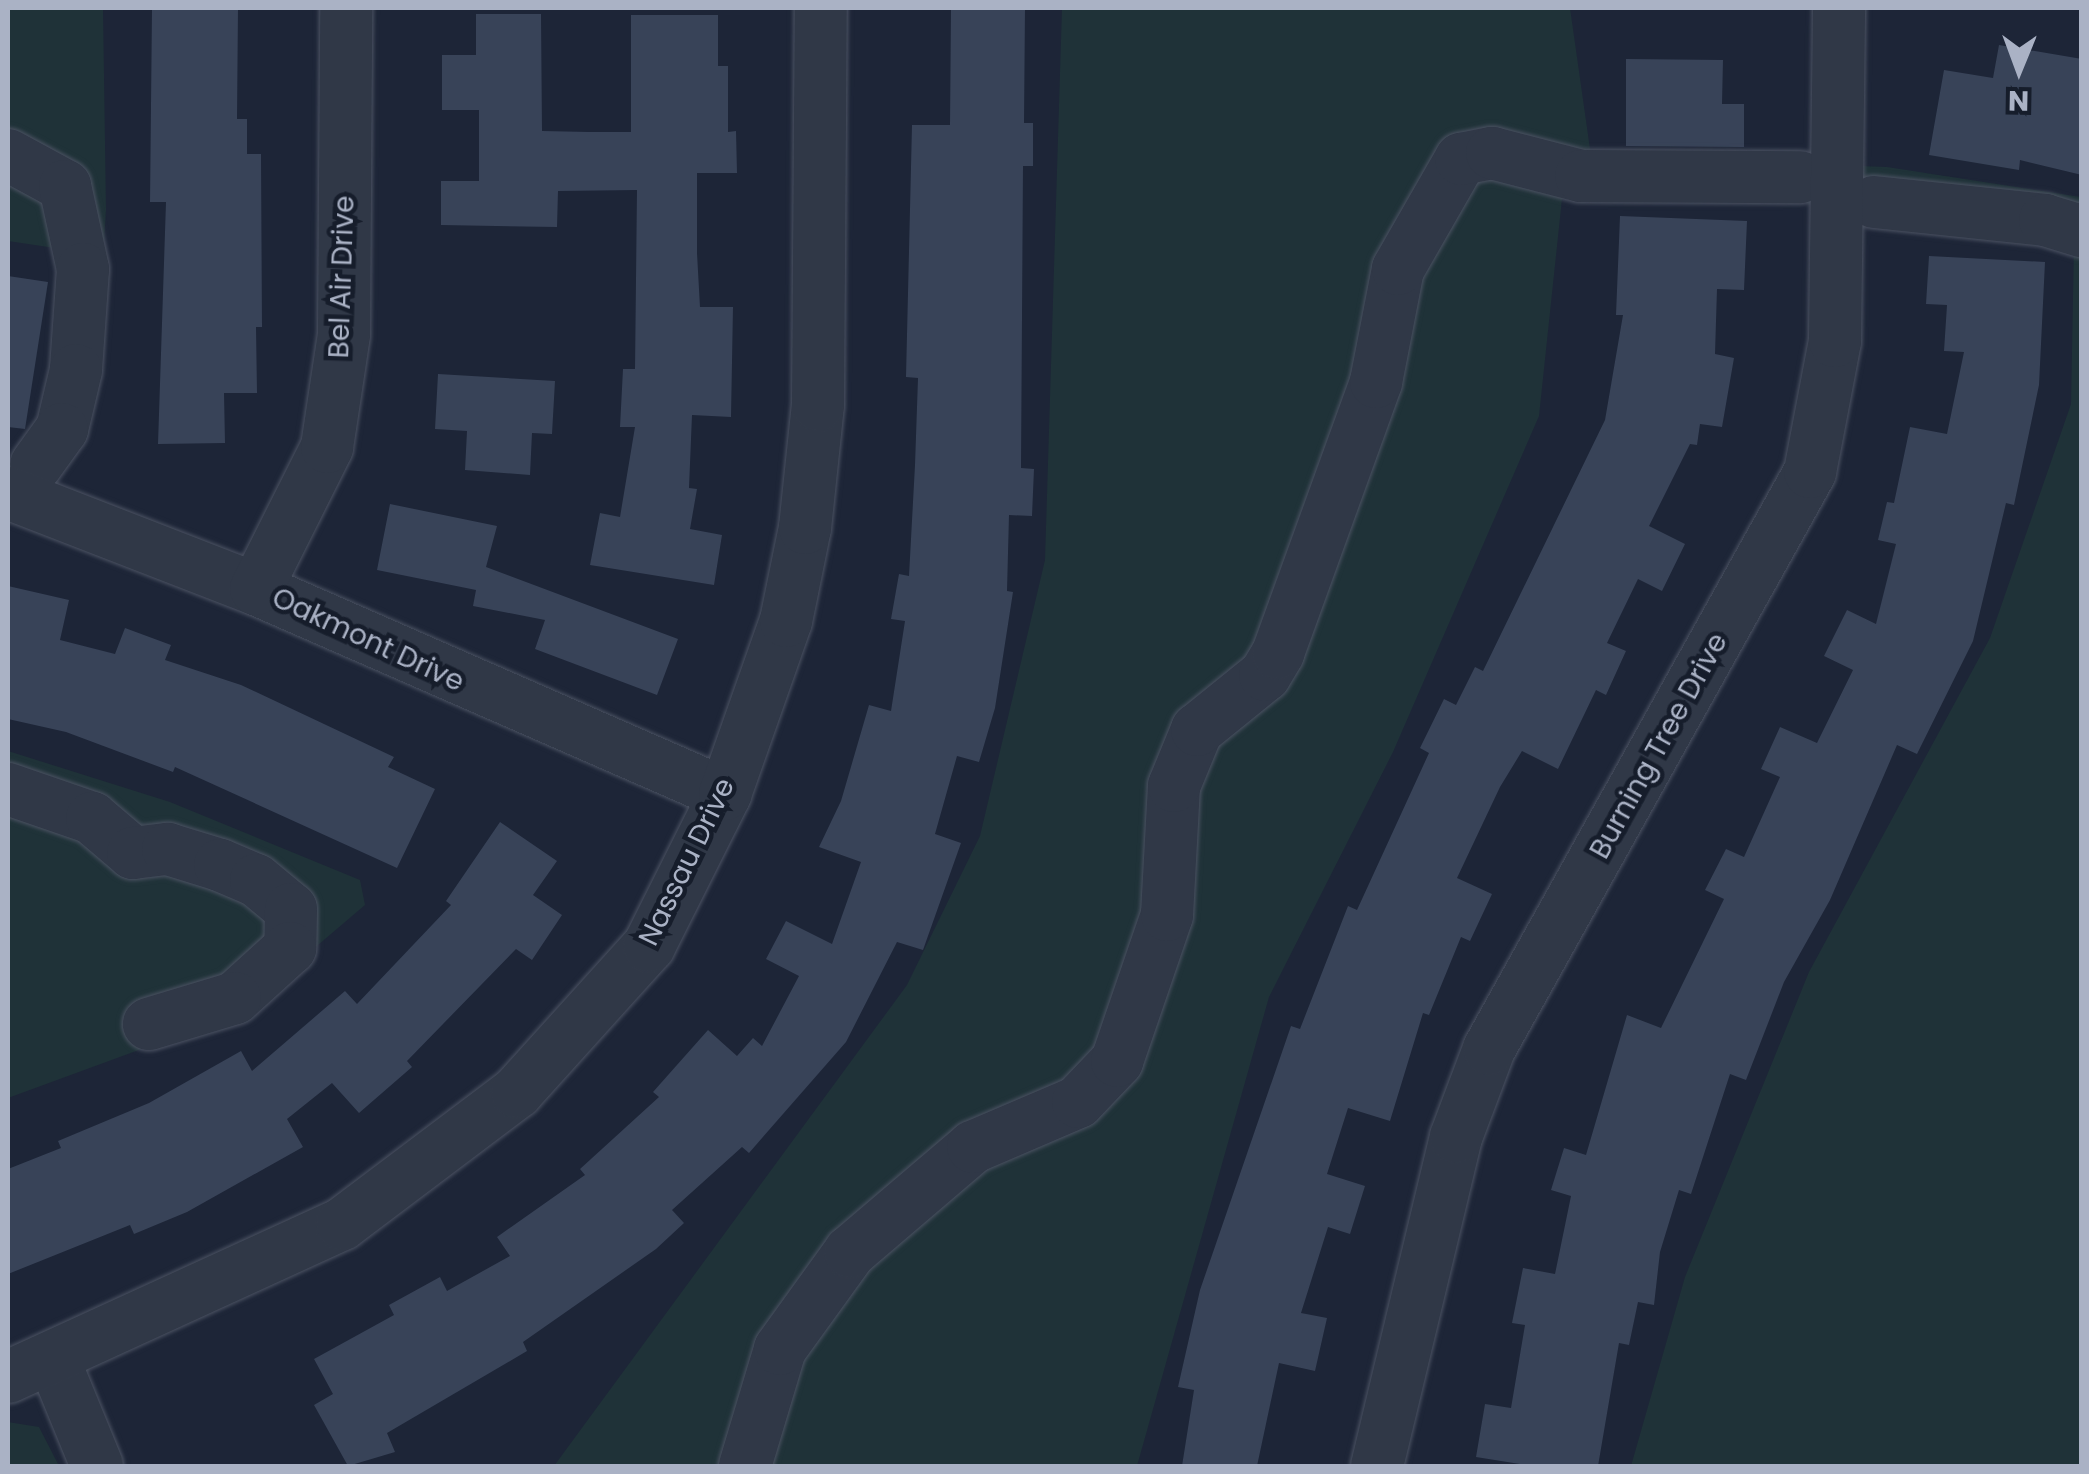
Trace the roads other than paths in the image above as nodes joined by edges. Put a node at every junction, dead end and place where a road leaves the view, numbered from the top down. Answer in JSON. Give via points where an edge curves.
{"nodes":[{"id":1,"x":346,"y":8,"type":"edge"},
{"id":2,"x":821,"y":8,"type":"edge"},
{"id":3,"x":1839,"y":8,"type":"edge"},
{"id":4,"x":8,"y":156,"type":"edge"},
{"id":5,"x":1800,"y":177,"type":"dead end"},
{"id":6,"x":1874,"y":202,"type":"dead end"},
{"id":7,"x":2082,"y":231,"type":"edge"},
{"id":8,"x":22,"y":479,"type":"edge"},
{"id":9,"x":256,"y":589,"type":"junction"},
{"id":10,"x":8,"y":790,"type":"edge"},
{"id":11,"x":725,"y":794,"type":"junction"},
{"id":12,"x":150,"y":1024,"type":"dead end"},
{"id":13,"x":31,"y":1369,"type":"edge"},
{"id":14,"x":97,"y":1466,"type":"edge"},
{"id":15,"x":745,"y":1466,"type":"edge"},
{"id":16,"x":1376,"y":1466,"type":"edge"}],
"edges":[{"from":1,"to":9,"type":"street","name":"Bel Air Drive","via":[[344,334],[327,447]]},
{"from":2,"to":11,"type":"street","name":"Nassau Drive","via":[[818,405],[805,528],[786,621]]},
{"from":3,"to":16,"type":"street","name":"Burning Tree Drive","via":[[1835,342],[1810,472],[1490,1048],[1456,1137]]},
{"from":4,"to":8,"type":"street","via":[[65,186],[83,269],[76,370],[62,429]]},
{"from":5,"to":15,"type":"street","via":[[1581,176],[1492,153],[1461,159],[1398,269],[1376,382],[1278,653],[1265,675],[1197,730],[1174,786],[1167,915],[1118,1061],[1078,1102],[973,1146],[850,1252],[780,1348]]},
{"from":6,"to":7,"type":"street","via":[[2045,220]]},
{"from":8,"to":9,"type":"street","name":"Oakmont Drive"},
{"from":9,"to":11,"type":"street","name":"Oakmont Drive"},
{"from":10,"to":12,"type":"street","via":[[92,818],[133,852],[168,849],[256,880],[291,910],[290,948],[234,998]]},
{"from":11,"to":13,"type":"street","name":"Nassau Drive","via":[[649,946],[517,1092],[342,1224]]},
{"from":13,"to":14,"type":"street"}]}
